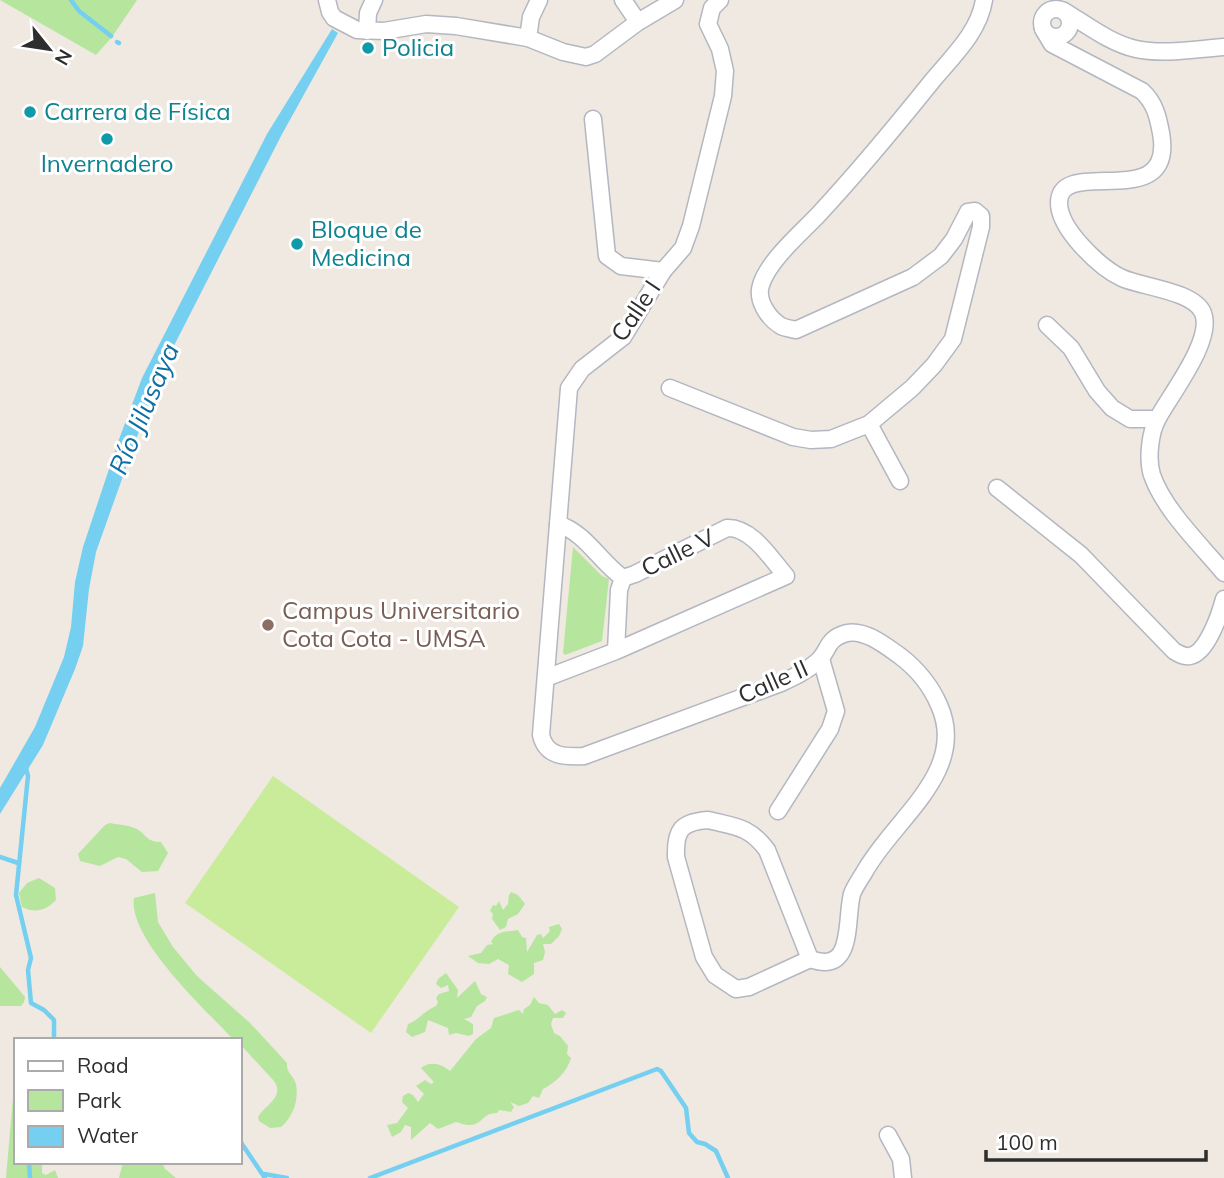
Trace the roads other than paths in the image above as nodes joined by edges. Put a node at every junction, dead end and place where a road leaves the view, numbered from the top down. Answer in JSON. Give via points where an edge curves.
{"nodes":[{"id":1,"x":327,"y":0,"type":"edge"},
{"id":2,"x":374,"y":0,"type":"edge"},
{"id":3,"x":539,"y":0,"type":"edge"},
{"id":4,"x":623,"y":0,"type":"edge"},
{"id":5,"x":676,"y":0,"type":"edge"},
{"id":6,"x":719,"y":0,"type":"edge"},
{"id":7,"x":984,"y":0,"type":"edge"},
{"id":8,"x":638,"y":22,"type":"junction"},
{"id":9,"x":1074,"y":28,"type":"junction"},
{"id":10,"x":1043,"y":29,"type":"junction"},
{"id":11,"x":367,"y":31,"type":"junction"},
{"id":12,"x":528,"y":38,"type":"junction"},
{"id":13,"x":1224,"y":47,"type":"edge"},
{"id":14,"x":1070,"y":53,"type":"junction"},
{"id":15,"x":593,"y":118,"type":"dead end"},
{"id":16,"x":663,"y":271,"type":"junction"},
{"id":17,"x":1047,"y":325,"type":"dead end"},
{"id":18,"x":670,"y":388,"type":"dead end"},
{"id":19,"x":1156,"y":419,"type":"junction"},
{"id":20,"x":869,"y":424,"type":"junction"},
{"id":21,"x":900,"y":481,"type":"dead end"},
{"id":22,"x":997,"y":488,"type":"dead end"},
{"id":23,"x":558,"y":524,"type":"junction"},
{"id":24,"x":1224,"y":573,"type":"edge"},
{"id":25,"x":622,"y":578,"type":"junction"},
{"id":26,"x":1224,"y":599,"type":"edge"},
{"id":27,"x":616,"y":651,"type":"junction"},
{"id":28,"x":821,"y":659,"type":"junction"},
{"id":29,"x":546,"y":678,"type":"junction"},
{"id":30,"x":542,"y":715,"type":"joint"},
{"id":31,"x":778,"y":811,"type":"dead end"},
{"id":32,"x":810,"y":959,"type":"junction"},
{"id":33,"x":888,"y":1135,"type":"dead end"},
{"id":34,"x":903,"y":1178,"type":"edge"}],
"edges":[{"from":1,"to":11,"type":"street","via":[[334,18]]},
{"from":2,"to":11,"type":"street"},
{"from":3,"to":12,"type":"street"},
{"from":4,"to":8,"type":"street"},
{"from":5,"to":8,"type":"street"},
{"from":6,"to":16,"type":"street","name":"Calle I","via":[[708,24],[725,71],[723,96],[691,226],[682,248]]},
{"from":7,"to":20,"type":"street","via":[[961,50],[785,250],[760,288],[760,300],[769,314],[782,327],[796,330],[913,277],[940,256],[968,212],[981,216],[953,339],[912,388]]},
{"from":8,"to":12,"type":"street","via":[[586,57]]},
{"from":9,"to":10,"type":"street","via":[[1055,37]]},
{"from":9,"to":10,"type":"street","via":[[1064,11],[1055,8],[1046,12]]},
{"from":9,"to":13,"type":"street","via":[[1135,49]]},
{"from":9,"to":14,"type":"street","via":[[1065,40]]},
{"from":10,"to":14,"type":"street","via":[[1048,41]]},
{"from":11,"to":12,"type":"street","via":[[436,24]]},
{"from":14,"to":19,"type":"street","via":[[1142,91],[1158,115],[1162,151],[1157,167],[1146,176],[1125,181],[1074,182],[1065,188],[1059,202],[1074,238],[1101,264],[1120,278],[1195,303],[1203,313],[1199,345],[1181,383]]},
{"from":15,"to":16,"type":"street","via":[[607,256],[621,267]]},
{"from":16,"to":23,"type":"street","name":"Calle I","via":[[623,337],[582,369],[569,388]]},
{"from":17,"to":19,"type":"street","via":[[1071,348],[1112,408],[1130,419]]},
{"from":18,"to":20,"type":"street","via":[[793,437],[831,439]]},
{"from":19,"to":24,"type":"street","via":[[1150,446],[1152,474],[1176,516]]},
{"from":20,"to":21,"type":"street"},
{"from":22,"to":26,"type":"street","via":[[1082,555],[1184,656],[1201,649]]},
{"from":23,"to":25,"type":"street","via":[[569,527]]},
{"from":23,"to":29,"type":"street","name":"Calle I"},
{"from":25,"to":27,"type":"street","name":"Calle V"},
{"from":25,"to":27,"type":"street","name":"Calle V","via":[[727,528],[740,528],[748,534],[786,576]]},
{"from":27,"to":29,"type":"street"},
{"from":28,"to":30,"type":"street","name":"Calle II","via":[[781,683],[584,755],[557,755],[545,747]]},
{"from":28,"to":31,"type":"street","via":[[836,711],[830,729]]},
{"from":28,"to":32,"type":"street","name":"Calle II","via":[[828,643],[849,632],[887,647],[908,662],[933,692],[946,719],[946,745],[938,774],[867,867],[853,893],[841,954],[824,964]]},
{"from":29,"to":30,"type":"street","name":"Calle I"},
{"from":32,"to":32,"type":"street","via":[[749,987],[736,989],[715,975],[704,957],[676,857],[680,830],[691,821],[708,820],[757,836],[767,850]]},
{"from":33,"to":34,"type":"street","via":[[901,1159]]}]}
